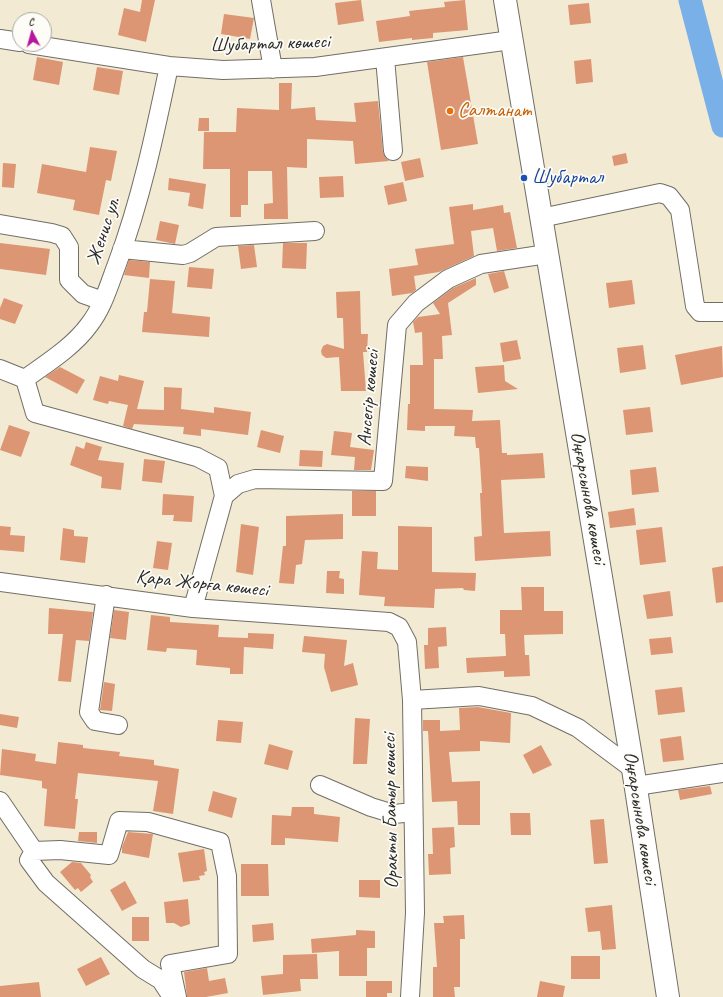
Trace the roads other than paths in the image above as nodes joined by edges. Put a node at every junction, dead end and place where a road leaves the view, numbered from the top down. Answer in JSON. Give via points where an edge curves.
{"nodes":[{"id":1,"x":261,"y":0,"type":"edge"},
{"id":2,"x":505,"y":0,"type":"edge"},
{"id":3,"x":0,"y":39,"type":"edge"},
{"id":4,"x":511,"y":40,"type":"junction"},
{"id":5,"x":12,"y":41,"type":"edge"},
{"id":6,"x":52,"y":48,"type":"edge"},
{"id":7,"x":385,"y":58,"type":"junction"},
{"id":8,"x":169,"y":66,"type":"junction"},
{"id":9,"x":273,"y":68,"type":"junction"},
{"id":10,"x":393,"y":151,"type":"dead end"},
{"id":11,"x":541,"y":218,"type":"junction"},
{"id":12,"x":0,"y":224,"type":"edge"},
{"id":13,"x":315,"y":231,"type":"dead end"},
{"id":14,"x":122,"y":249,"type":"junction"},
{"id":15,"x":547,"y":254,"type":"junction"},
{"id":16,"x":103,"y":301,"type":"junction"},
{"id":17,"x":723,"y":312,"type":"edge"},
{"id":18,"x":0,"y":369,"type":"edge"},
{"id":19,"x":25,"y":379,"type":"junction"},
{"id":20,"x":224,"y":496,"type":"junction"},
{"id":21,"x":0,"y":582,"type":"edge"},
{"id":22,"x":106,"y":595,"type":"junction"},
{"id":23,"x":193,"y":608,"type":"junction"},
{"id":24,"x":399,"y":628,"type":"joint"},
{"id":25,"x":412,"y":700,"type":"junction"},
{"id":26,"x":118,"y":725,"type":"dead end"},
{"id":27,"x":723,"y":773,"type":"edge"},
{"id":28,"x":635,"y":778,"type":"junction"},
{"id":29,"x":320,"y":785,"type":"dead end"},
{"id":30,"x":0,"y":801,"type":"edge"},
{"id":31,"x":414,"y":812,"type":"junction"},
{"id":32,"x":34,"y":851,"type":"junction"},
{"id":33,"x":172,"y":997,"type":"edge"},
{"id":34,"x":177,"y":997,"type":"edge"},
{"id":35,"x":410,"y":997,"type":"edge"},
{"id":36,"x":668,"y":997,"type":"edge"}],
"edges":[{"from":1,"to":9,"type":"street"},
{"from":2,"to":4,"type":"main road","name":"Оңғарсынова көшесі"},
{"from":3,"to":5,"type":"street"},
{"from":4,"to":7,"type":"street","name":"Шубартал көшесі"},
{"from":4,"to":11,"type":"main road","name":"Оңғарсынова көшесі"},
{"from":6,"to":8,"type":"street","name":"Шубартал көшесі"},
{"from":7,"to":9,"type":"street","name":"Шубартал көшесі","via":[[315,67]]},
{"from":7,"to":10,"type":"street"},
{"from":8,"to":9,"type":"street","name":"Шубартал көшесі","via":[[223,70]]},
{"from":8,"to":14,"type":"street","name":"Женис ул.","via":[[152,146],[130,229]]},
{"from":11,"to":15,"type":"main road","name":"Оңғарсынова көшесі"},
{"from":11,"to":17,"type":"street","via":[[660,193],[669,196],[680,210],[695,306],[700,312]]},
{"from":12,"to":16,"type":"street","via":[[62,236],[69,247],[69,280],[83,294]]},
{"from":13,"to":14,"type":"street","via":[[216,237],[183,255]]},
{"from":14,"to":16,"type":"street","name":"Женис ул."},
{"from":15,"to":20,"type":"street","name":"Ансегір көшесі","via":[[481,264],[448,279],[416,303],[397,325],[383,482],[255,479],[238,484]]},
{"from":15,"to":28,"type":"main road","name":"Оңғарсынова көшесі"},
{"from":16,"to":19,"type":"street","name":"Женис ул.","via":[[89,325],[70,345]]},
{"from":18,"to":19,"type":"street"},
{"from":19,"to":20,"type":"street","via":[[35,413],[197,457],[218,468]]},
{"from":20,"to":23,"type":"street"},
{"from":21,"to":22,"type":"street","name":"Қара Жорға көшесі"},
{"from":22,"to":23,"type":"street","name":"Қара Жорға көшесі"},
{"from":22,"to":26,"type":"street","via":[[89,712],[95,721]]},
{"from":23,"to":24,"type":"street","name":"Қара Жорға көшесі","via":[[389,622]]},
{"from":24,"to":25,"type":"street","name":"Оракты Батыр көшесі","via":[[407,642]]},
{"from":25,"to":28,"type":"street","via":[[479,696],[532,706],[578,728]]},
{"from":25,"to":31,"type":"street","name":"Оракты Батыр көшесі"},
{"from":27,"to":28,"type":"street"},
{"from":28,"to":36,"type":"main road","name":"Оңғарсынова көшесі"},
{"from":29,"to":31,"type":"street","via":[[394,814]]},
{"from":30,"to":32,"type":"street"},
{"from":31,"to":35,"type":"street","name":"Оракты Батыр көшесі","via":[[415,913]]},
{"from":32,"to":33,"type":"street","via":[[29,860],[46,883],[142,969],[161,980]]},
{"from":32,"to":34,"type":"street","via":[[60,850],[109,855],[119,822],[148,822],[220,842],[227,876],[228,954],[170,964]]}]}
